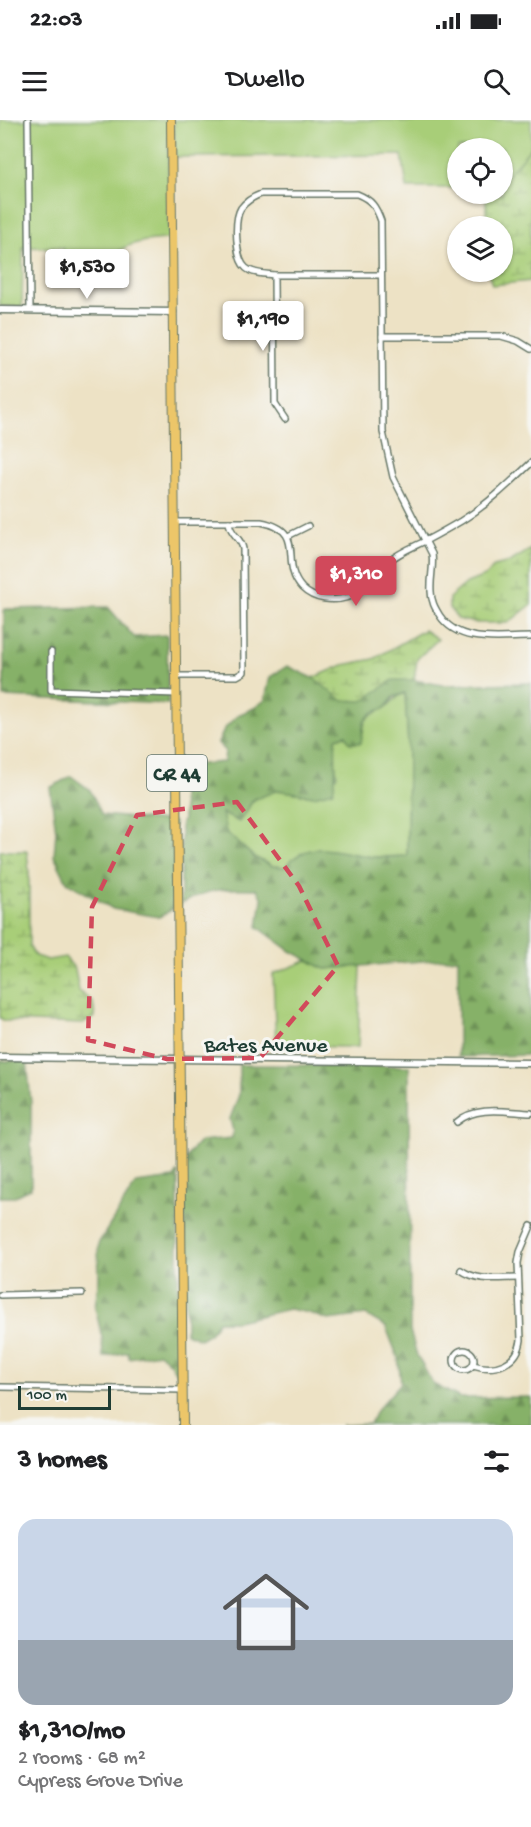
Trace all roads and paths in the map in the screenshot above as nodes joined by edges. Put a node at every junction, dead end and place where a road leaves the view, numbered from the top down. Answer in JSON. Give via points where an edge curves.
{"nodes":[{"id":1,"x":28,"y":120,"type":"edge"},
{"id":2,"x":171,"y":120,"type":"edge"},
{"id":3,"x":274,"y":275,"type":"junction"},
{"id":4,"x":381,"y":275,"type":"junction"},
{"id":5,"x":0,"y":310,"type":"edge"},
{"id":6,"x":30,"y":310,"type":"junction"},
{"id":7,"x":173,"y":312,"type":"junction"},
{"id":8,"x":382,"y":336,"type":"junction"},
{"id":9,"x":531,"y":348,"type":"edge"},
{"id":10,"x":285,"y":419,"type":"dead end"},
{"id":11,"x":531,"y":463,"type":"edge"},
{"id":12,"x":175,"y":522,"type":"junction"},
{"id":13,"x":229,"y":522,"type":"junction"},
{"id":14,"x":309,"y":526,"type":"dead end"},
{"id":15,"x":288,"y":536,"type":"junction"},
{"id":16,"x":427,"y":540,"type":"junction"},
{"id":17,"x":531,"y":637,"type":"edge"},
{"id":18,"x":51,"y":652,"type":"dead end"},
{"id":19,"x":176,"y":676,"type":"junction"},
{"id":20,"x":177,"y":694,"type":"junction"},
{"id":21,"x":0,"y":1057,"type":"edge"},
{"id":22,"x":181,"y":1060,"type":"junction"},
{"id":23,"x":531,"y":1063,"type":"edge"},
{"id":24,"x":531,"y":1113,"type":"edge"},
{"id":25,"x":457,"y":1122,"type":"dead end"},
{"id":26,"x":531,"y":1226,"type":"edge"},
{"id":27,"x":461,"y":1270,"type":"dead end"},
{"id":28,"x":518,"y":1278,"type":"junction"},
{"id":29,"x":82,"y":1293,"type":"dead end"},
{"id":30,"x":0,"y":1294,"type":"edge"},
{"id":31,"x":473,"y":1365,"type":"dead end"},
{"id":32,"x":0,"y":1388,"type":"edge"},
{"id":33,"x":183,"y":1390,"type":"junction"},
{"id":34,"x":183,"y":1425,"type":"edge"}],
"edges":[{"from":1,"to":6,"type":"street"},
{"from":2,"to":7,"type":"main road","number":"CR 44"},
{"from":3,"to":4,"type":"street"},
{"from":3,"to":4,"type":"street","via":[[246,268],[239,257],[237,220],[242,207],[261,194],[357,194],[369,199],[381,221]]},
{"from":3,"to":10,"type":"street","via":[[275,404]]},
{"from":4,"to":8,"type":"street"},
{"from":5,"to":6,"type":"street"},
{"from":6,"to":7,"type":"street"},
{"from":7,"to":12,"type":"main road","number":"CR 44"},
{"from":8,"to":9,"type":"street","via":[[501,336]]},
{"from":8,"to":16,"type":"street","via":[[383,432],[387,454],[393,477]]},
{"from":11,"to":16,"type":"street","via":[[504,490]]},
{"from":12,"to":13,"type":"street"},
{"from":12,"to":19,"type":"main road","number":"CR 44"},
{"from":13,"to":15,"type":"street","via":[[272,524]]},
{"from":13,"to":19,"type":"street","via":[[231,532],[243,547],[244,672],[237,676]]},
{"from":14,"to":15,"type":"street"},
{"from":15,"to":16,"type":"street","via":[[294,576],[311,595],[324,599],[351,596],[390,560]]},
{"from":16,"to":17,"type":"street","via":[[434,563],[434,607],[444,622],[457,632],[474,637]]},
{"from":18,"to":20,"type":"street","via":[[51,690]]},
{"from":19,"to":20,"type":"main road","number":"CR 44"},
{"from":20,"to":22,"type":"main road","number":"CR 44"},
{"from":21,"to":22,"type":"street","name":"Bates Avenue"},
{"from":22,"to":23,"type":"street","name":"Bates Avenue"},
{"from":22,"to":33,"type":"main road","number":"CR 44"},
{"from":24,"to":25,"type":"street","via":[[476,1112]]},
{"from":26,"to":28,"type":"street","via":[[520,1252]]},
{"from":27,"to":28,"type":"street","via":[[480,1279]]},
{"from":28,"to":31,"type":"street","via":[[520,1350],[506,1363],[490,1367]]},
{"from":29,"to":30,"type":"street"},
{"from":32,"to":33,"type":"street"},
{"from":33,"to":34,"type":"main road","number":"CR 44"}]}
